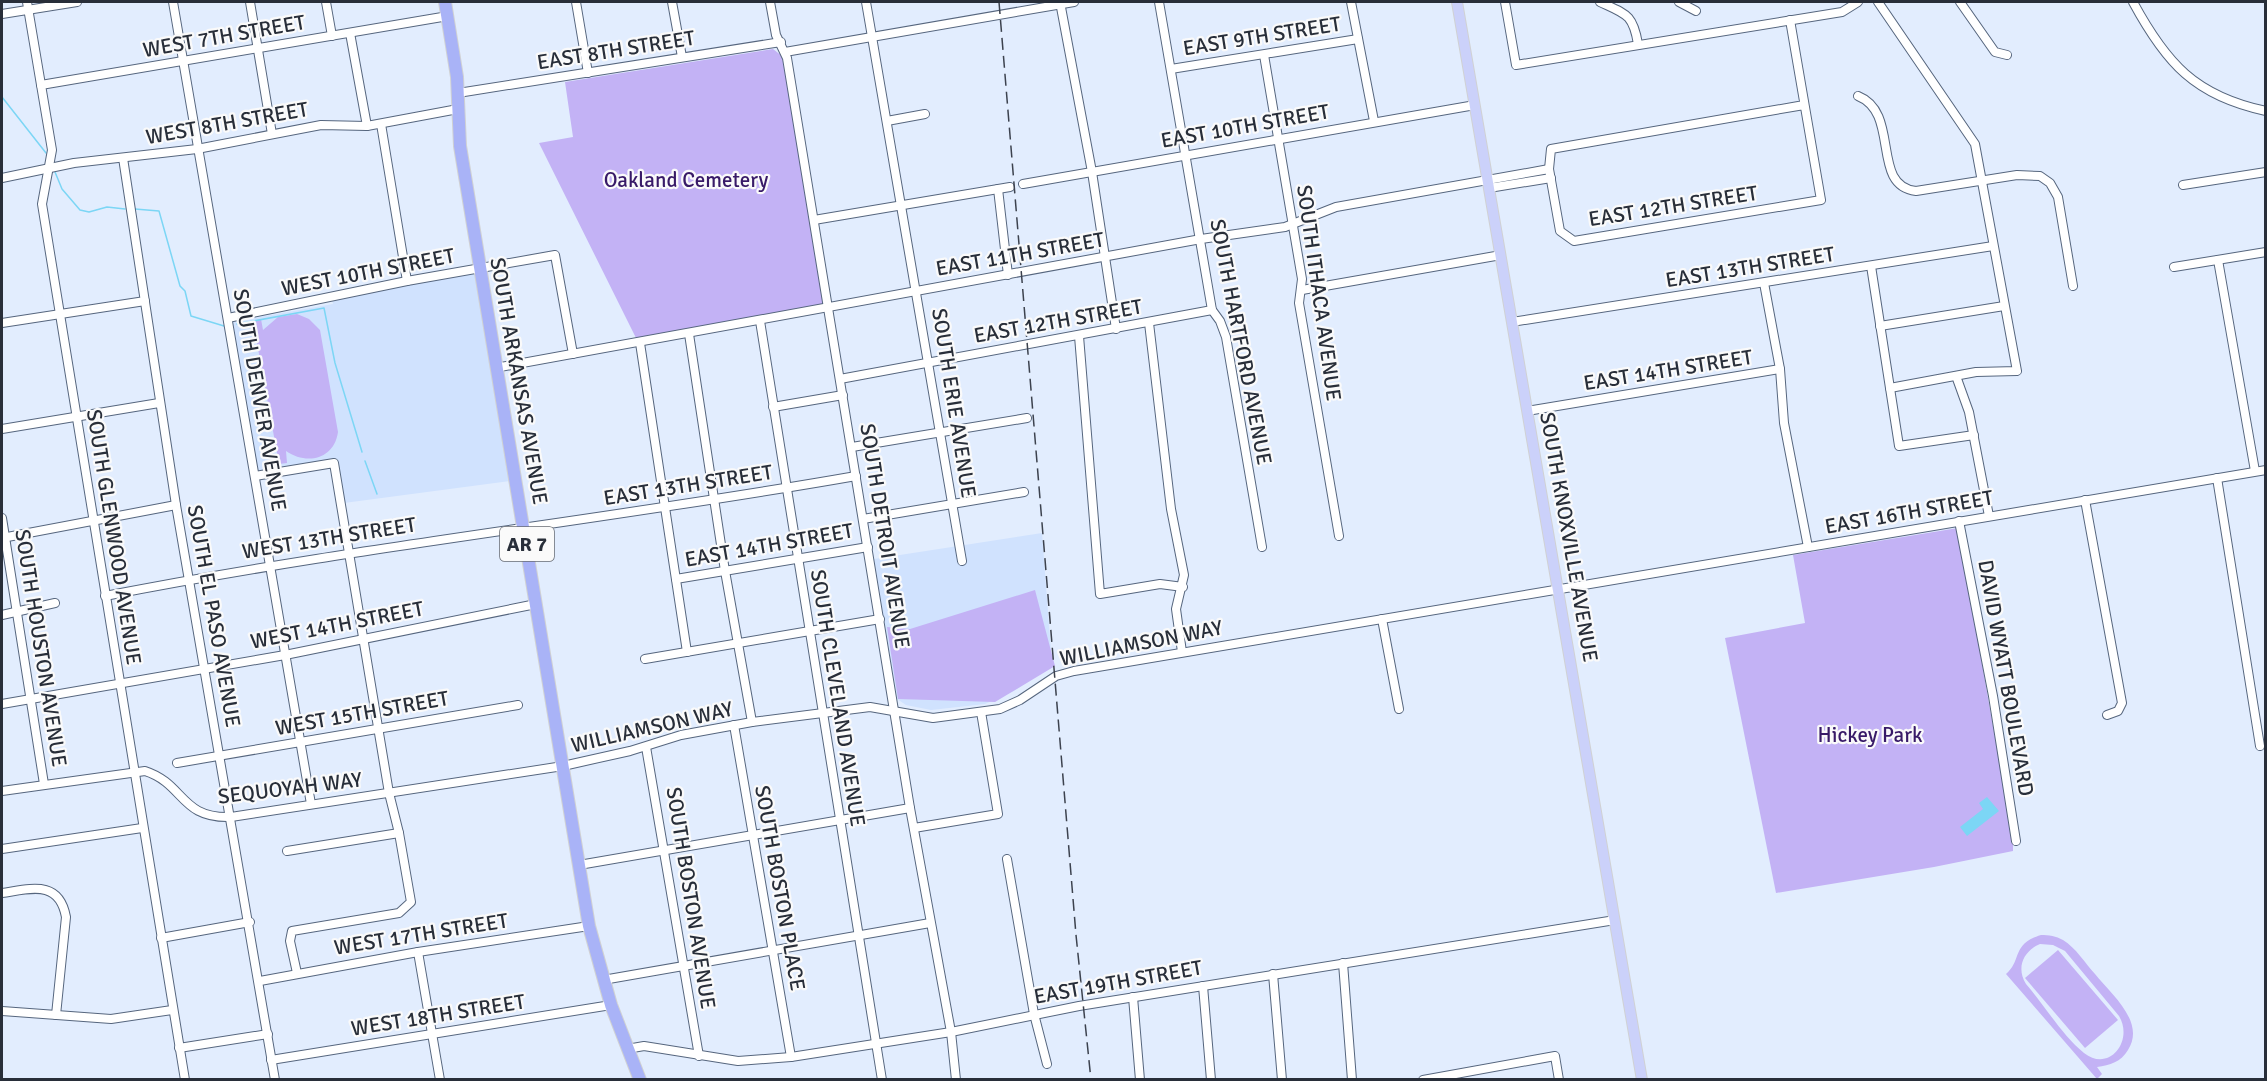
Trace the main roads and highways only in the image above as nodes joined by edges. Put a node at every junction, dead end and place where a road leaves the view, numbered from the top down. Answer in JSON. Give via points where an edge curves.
{"nodes":[{"id":1,"x":445,"y":2,"type":"edge"},
{"id":2,"x":1457,"y":2,"type":"edge"},
{"id":3,"x":640,"y":1080,"type":"edge"},
{"id":4,"x":1642,"y":1080,"type":"edge"}],
"edges":[{"from":1,"to":3,"type":"highway","name":"SOUTH ARKANSAS AVENUE","number":"AR 7","via":[[458,93],[460,146],[589,926],[611,1005]]},
{"from":2,"to":4,"type":"main road","name":"SOUTH KNOXVILLE AVENUE"}]}
